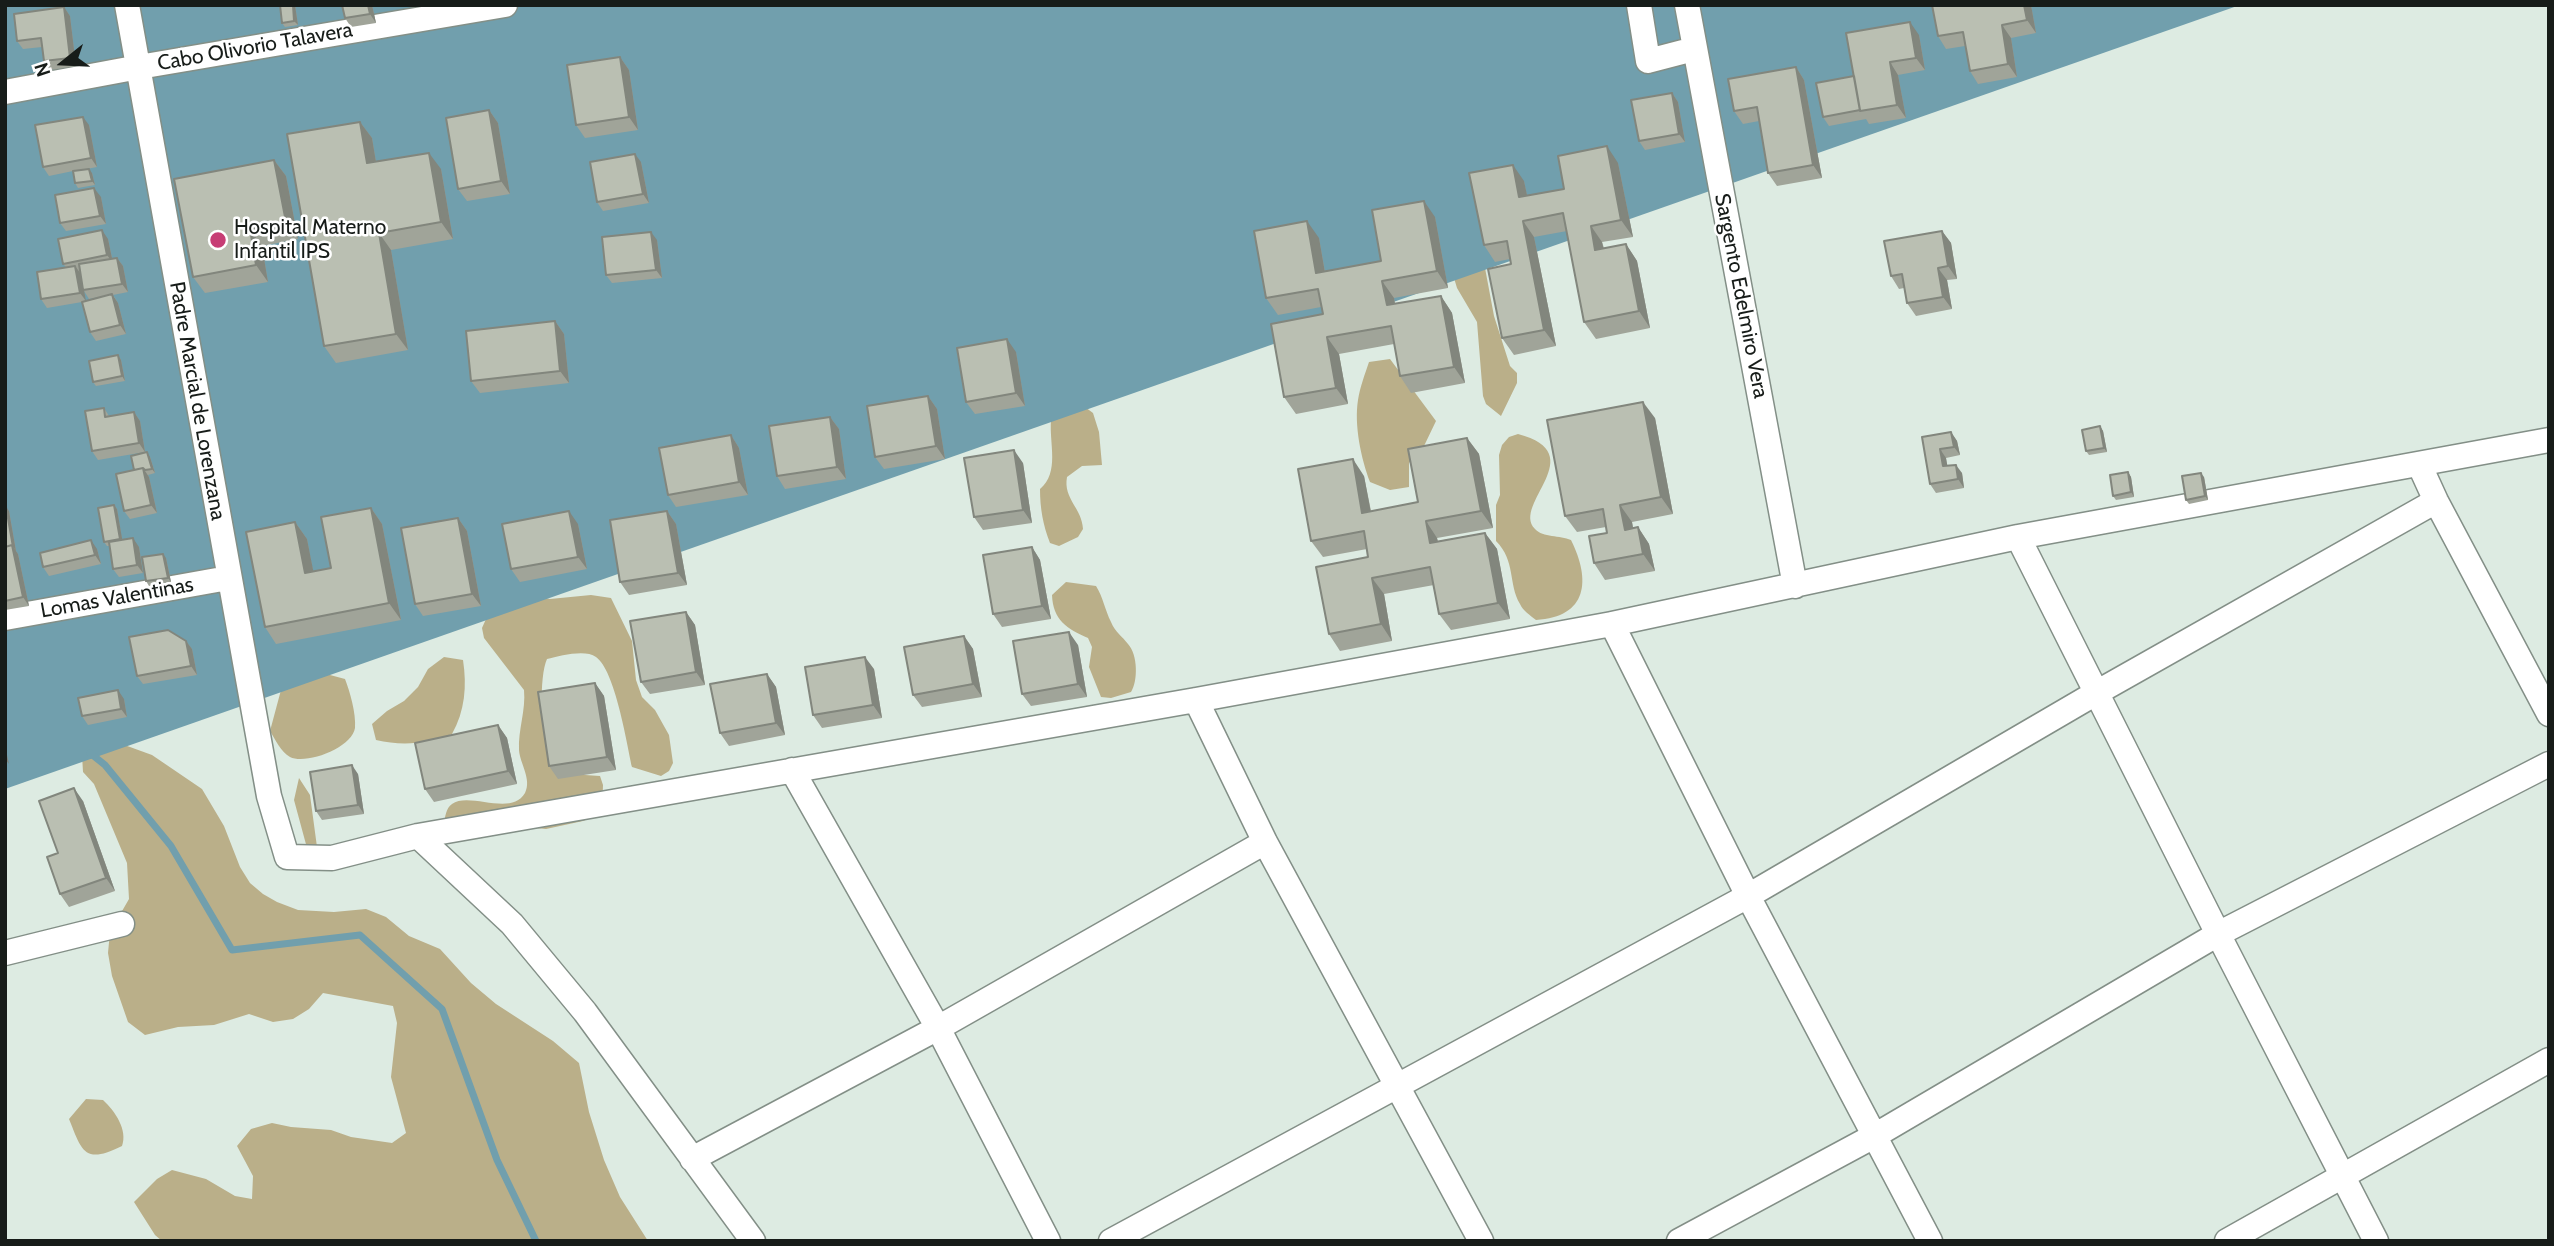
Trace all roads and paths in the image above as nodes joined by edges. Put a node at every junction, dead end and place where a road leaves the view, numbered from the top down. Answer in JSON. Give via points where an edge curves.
{"nodes":[{"id":1,"x":127,"y":5,"type":"edge"},
{"id":2,"x":505,"y":5,"type":"edge"},
{"id":3,"x":1639,"y":5,"type":"edge"},
{"id":4,"x":1687,"y":5,"type":"edge"},
{"id":5,"x":1694,"y":49,"type":"junction"},
{"id":6,"x":139,"y":67,"type":"junction"},
{"id":7,"x":5,"y":92,"type":"edge"},
{"id":8,"x":2549,"y":440,"type":"edge"},
{"id":9,"x":2420,"y":466,"type":"junction"},
{"id":10,"x":2436,"y":501,"type":"junction"},
{"id":11,"x":2018,"y":537,"type":"junction"},
{"id":12,"x":228,"y":578,"type":"junction"},
{"id":13,"x":1795,"y":586,"type":"junction"},
{"id":14,"x":5,"y":618,"type":"edge"},
{"id":15,"x":1612,"y":624,"type":"junction"},
{"id":16,"x":2095,"y":693,"type":"junction"},
{"id":17,"x":1196,"y":700,"type":"junction"},
{"id":18,"x":2549,"y":714,"type":"edge"},
{"id":19,"x":2549,"y":764,"type":"edge"},
{"id":20,"x":792,"y":770,"type":"junction"},
{"id":21,"x":418,"y":836,"type":"junction"},
{"id":22,"x":1265,"y":842,"type":"junction"},
{"id":23,"x":1748,"y":896,"type":"junction"},
{"id":24,"x":122,"y":924,"type":"dead end"},
{"id":25,"x":2218,"y":934,"type":"junction"},
{"id":26,"x":5,"y":953,"type":"edge"},
{"id":27,"x":938,"y":1028,"type":"junction"},
{"id":28,"x":2549,"y":1060,"type":"edge"},
{"id":29,"x":1395,"y":1086,"type":"junction"},
{"id":30,"x":1876,"y":1135,"type":"junction"},
{"id":31,"x":692,"y":1159,"type":"junction"},
{"id":32,"x":2343,"y":1175,"type":"junction"},
{"id":33,"x":753,"y":1241,"type":"edge"},
{"id":34,"x":1048,"y":1241,"type":"edge"},
{"id":35,"x":1111,"y":1241,"type":"edge"},
{"id":36,"x":1481,"y":1241,"type":"edge"},
{"id":37,"x":1679,"y":1241,"type":"edge"},
{"id":38,"x":1930,"y":1241,"type":"edge"},
{"id":39,"x":2227,"y":1241,"type":"edge"},
{"id":40,"x":2376,"y":1241,"type":"edge"}],
"edges":[{"from":1,"to":6,"type":"street","name":"Padre Marcial de Lorenzana"},
{"from":2,"to":6,"type":"street","name":"Cabo Olivorio Talavera"},
{"from":3,"to":5,"type":"street","via":[[1647,61]]},
{"from":4,"to":5,"type":"street","name":"Sargento Edelmiro Vera"},
{"from":5,"to":13,"type":"street","name":"Sargento Edelmiro Vera"},
{"from":6,"to":7,"type":"street","name":"Cabo Olivorio Talavera"},
{"from":6,"to":12,"type":"street","name":"Padre Marcial de Lorenzana"},
{"from":8,"to":9,"type":"street"},
{"from":9,"to":10,"type":"street"},
{"from":9,"to":11,"type":"street"},
{"from":10,"to":16,"type":"street"},
{"from":10,"to":18,"type":"street"},
{"from":11,"to":13,"type":"street"},
{"from":11,"to":16,"type":"street"},
{"from":12,"to":14,"type":"street","name":"Lomas Valentinas"},
{"from":12,"to":21,"type":"street","name":"Padre Marcial de Lorenzana","via":[[269,796],[287,857],[332,858]]},
{"from":13,"to":15,"type":"street"},
{"from":15,"to":17,"type":"street"},
{"from":15,"to":23,"type":"street"},
{"from":16,"to":23,"type":"street"},
{"from":16,"to":25,"type":"street"},
{"from":17,"to":20,"type":"street"},
{"from":17,"to":22,"type":"street"},
{"from":19,"to":25,"type":"street"},
{"from":20,"to":21,"type":"street"},
{"from":20,"to":27,"type":"street"},
{"from":21,"to":31,"type":"street","via":[[512,924],[585,1012]]},
{"from":22,"to":27,"type":"street"},
{"from":22,"to":29,"type":"street"},
{"from":23,"to":29,"type":"street"},
{"from":23,"to":30,"type":"street"},
{"from":24,"to":26,"type":"street"},
{"from":25,"to":30,"type":"street"},
{"from":25,"to":32,"type":"street"},
{"from":27,"to":31,"type":"street"},
{"from":27,"to":34,"type":"street"},
{"from":28,"to":32,"type":"street"},
{"from":29,"to":35,"type":"street"},
{"from":29,"to":36,"type":"street"},
{"from":30,"to":37,"type":"street"},
{"from":30,"to":38,"type":"street"},
{"from":31,"to":33,"type":"street"},
{"from":32,"to":39,"type":"street"},
{"from":32,"to":40,"type":"street"}]}
